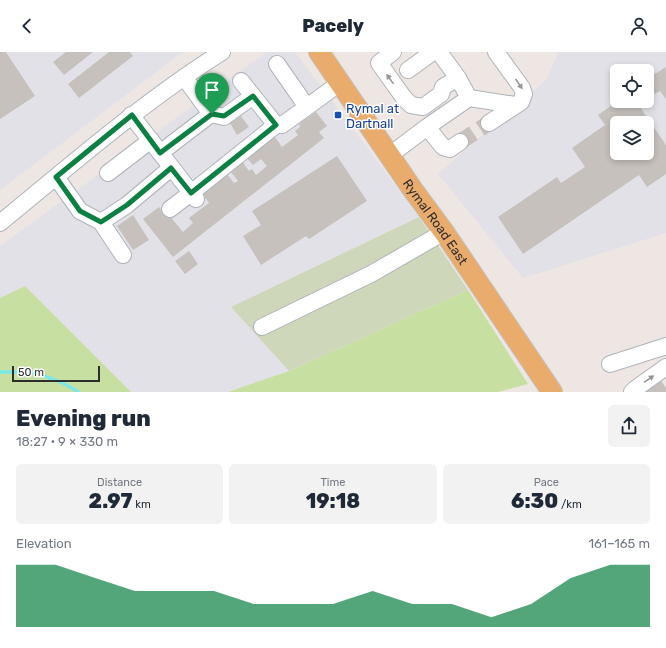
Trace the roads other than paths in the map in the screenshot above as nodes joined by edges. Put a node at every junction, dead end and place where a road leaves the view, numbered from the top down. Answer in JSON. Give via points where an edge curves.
{"nodes":[{"id":1,"x":222,"y":52,"type":"edge"},
{"id":2,"x":319,"y":52,"type":"edge"},
{"id":3,"x":393,"y":52,"type":"edge"},
{"id":4,"x":496,"y":52,"type":"edge"},
{"id":5,"x":440,"y":53,"type":"edge"},
{"id":6,"x":277,"y":64,"type":"dead end"},
{"id":7,"x":408,"y":70,"type":"dead end"},
{"id":8,"x":184,"y":77,"type":"junction"},
{"id":9,"x":458,"y":78,"type":"junction"},
{"id":10,"x":241,"y":81,"type":"dead end"},
{"id":11,"x":340,"y":83,"type":"junction"},
{"id":12,"x":253,"y":96,"type":"junction"},
{"id":13,"x":469,"y":98,"type":"junction"},
{"id":14,"x":515,"y":106,"type":"junction"},
{"id":15,"x":307,"y":107,"type":"junction"},
{"id":16,"x":212,"y":114,"type":"junction"},
{"id":17,"x":132,"y":115,"type":"junction"},
{"id":18,"x":489,"y":123,"type":"tunnel mouth"},
{"id":19,"x":276,"y":125,"type":"junction"},
{"id":20,"x":427,"y":127,"type":"junction"},
{"id":21,"x":460,"y":142,"type":"tunnel mouth"},
{"id":22,"x":155,"y":147,"type":"junction"},
{"id":23,"x":390,"y":155,"type":"junction"},
{"id":24,"x":171,"y":168,"type":"junction"},
{"id":25,"x":108,"y":173,"type":"dead end"},
{"id":26,"x":56,"y":177,"type":"junction"},
{"id":27,"x":193,"y":196,"type":"junction"},
{"id":28,"x":170,"y":209,"type":"dead end"},
{"id":29,"x":101,"y":222,"type":"junction"},
{"id":30,"x":0,"y":223,"type":"edge"},
{"id":31,"x":444,"y":232,"type":"junction"},
{"id":32,"x":123,"y":255,"type":"dead end"},
{"id":33,"x":262,"y":327,"type":"dead end"},
{"id":34,"x":666,"y":346,"type":"edge"},
{"id":35,"x":610,"y":364,"type":"dead end"},
{"id":36,"x":666,"y":367,"type":"edge"},
{"id":37,"x":552,"y":392,"type":"edge"},
{"id":38,"x":632,"y":392,"type":"edge"}],
"edges":[{"from":1,"to":8,"type":"street"},
{"from":2,"to":11,"type":"main road","name":"Rymal Road East"},
{"from":9,"to":3,"type":"street","one_way":true,"via":[[443,87],[441,94],[423,107],[411,105],[378,63]]},
{"from":4,"to":14,"type":"street","one_way":true,"via":[[522,88],[522,102]]},
{"from":5,"to":7,"type":"street"},
{"from":5,"to":9,"type":"street"},
{"from":6,"to":15,"type":"street"},
{"from":8,"to":16,"type":"street"},
{"from":8,"to":17,"type":"street"},
{"from":9,"to":13,"type":"street"},
{"from":10,"to":12,"type":"street"},
{"from":11,"to":15,"type":"street"},
{"from":11,"to":23,"type":"main road","name":"Rymal Road East"},
{"from":12,"to":16,"type":"street","via":[[224,116]]},
{"from":12,"to":19,"type":"street"},
{"from":13,"to":14,"type":"street"},
{"from":13,"to":20,"type":"street"},
{"from":14,"to":18,"type":"street"},
{"from":15,"to":19,"type":"street","via":[[282,125]]},
{"from":16,"to":22,"type":"street"},
{"from":17,"to":22,"type":"street"},
{"from":17,"to":26,"type":"street"},
{"from":19,"to":27,"type":"street"},
{"from":20,"to":21,"type":"street","via":[[443,147],[450,149]]},
{"from":20,"to":23,"type":"street"},
{"from":22,"to":24,"type":"street"},
{"from":22,"to":25,"type":"street"},
{"from":23,"to":31,"type":"main road","name":"Rymal Road East"},
{"from":24,"to":27,"type":"street"},
{"from":24,"to":29,"type":"street","via":[[127,205]]},
{"from":26,"to":29,"type":"street","via":[[80,211]]},
{"from":26,"to":30,"type":"street"},
{"from":27,"to":28,"type":"street"},
{"from":29,"to":32,"type":"street"},
{"from":31,"to":33,"type":"street","via":[[371,274]]},
{"from":31,"to":37,"type":"main road","name":"Rymal Road East"},
{"from":34,"to":35,"type":"street"},
{"from":38,"to":36,"type":"street","one_way":true}]}
